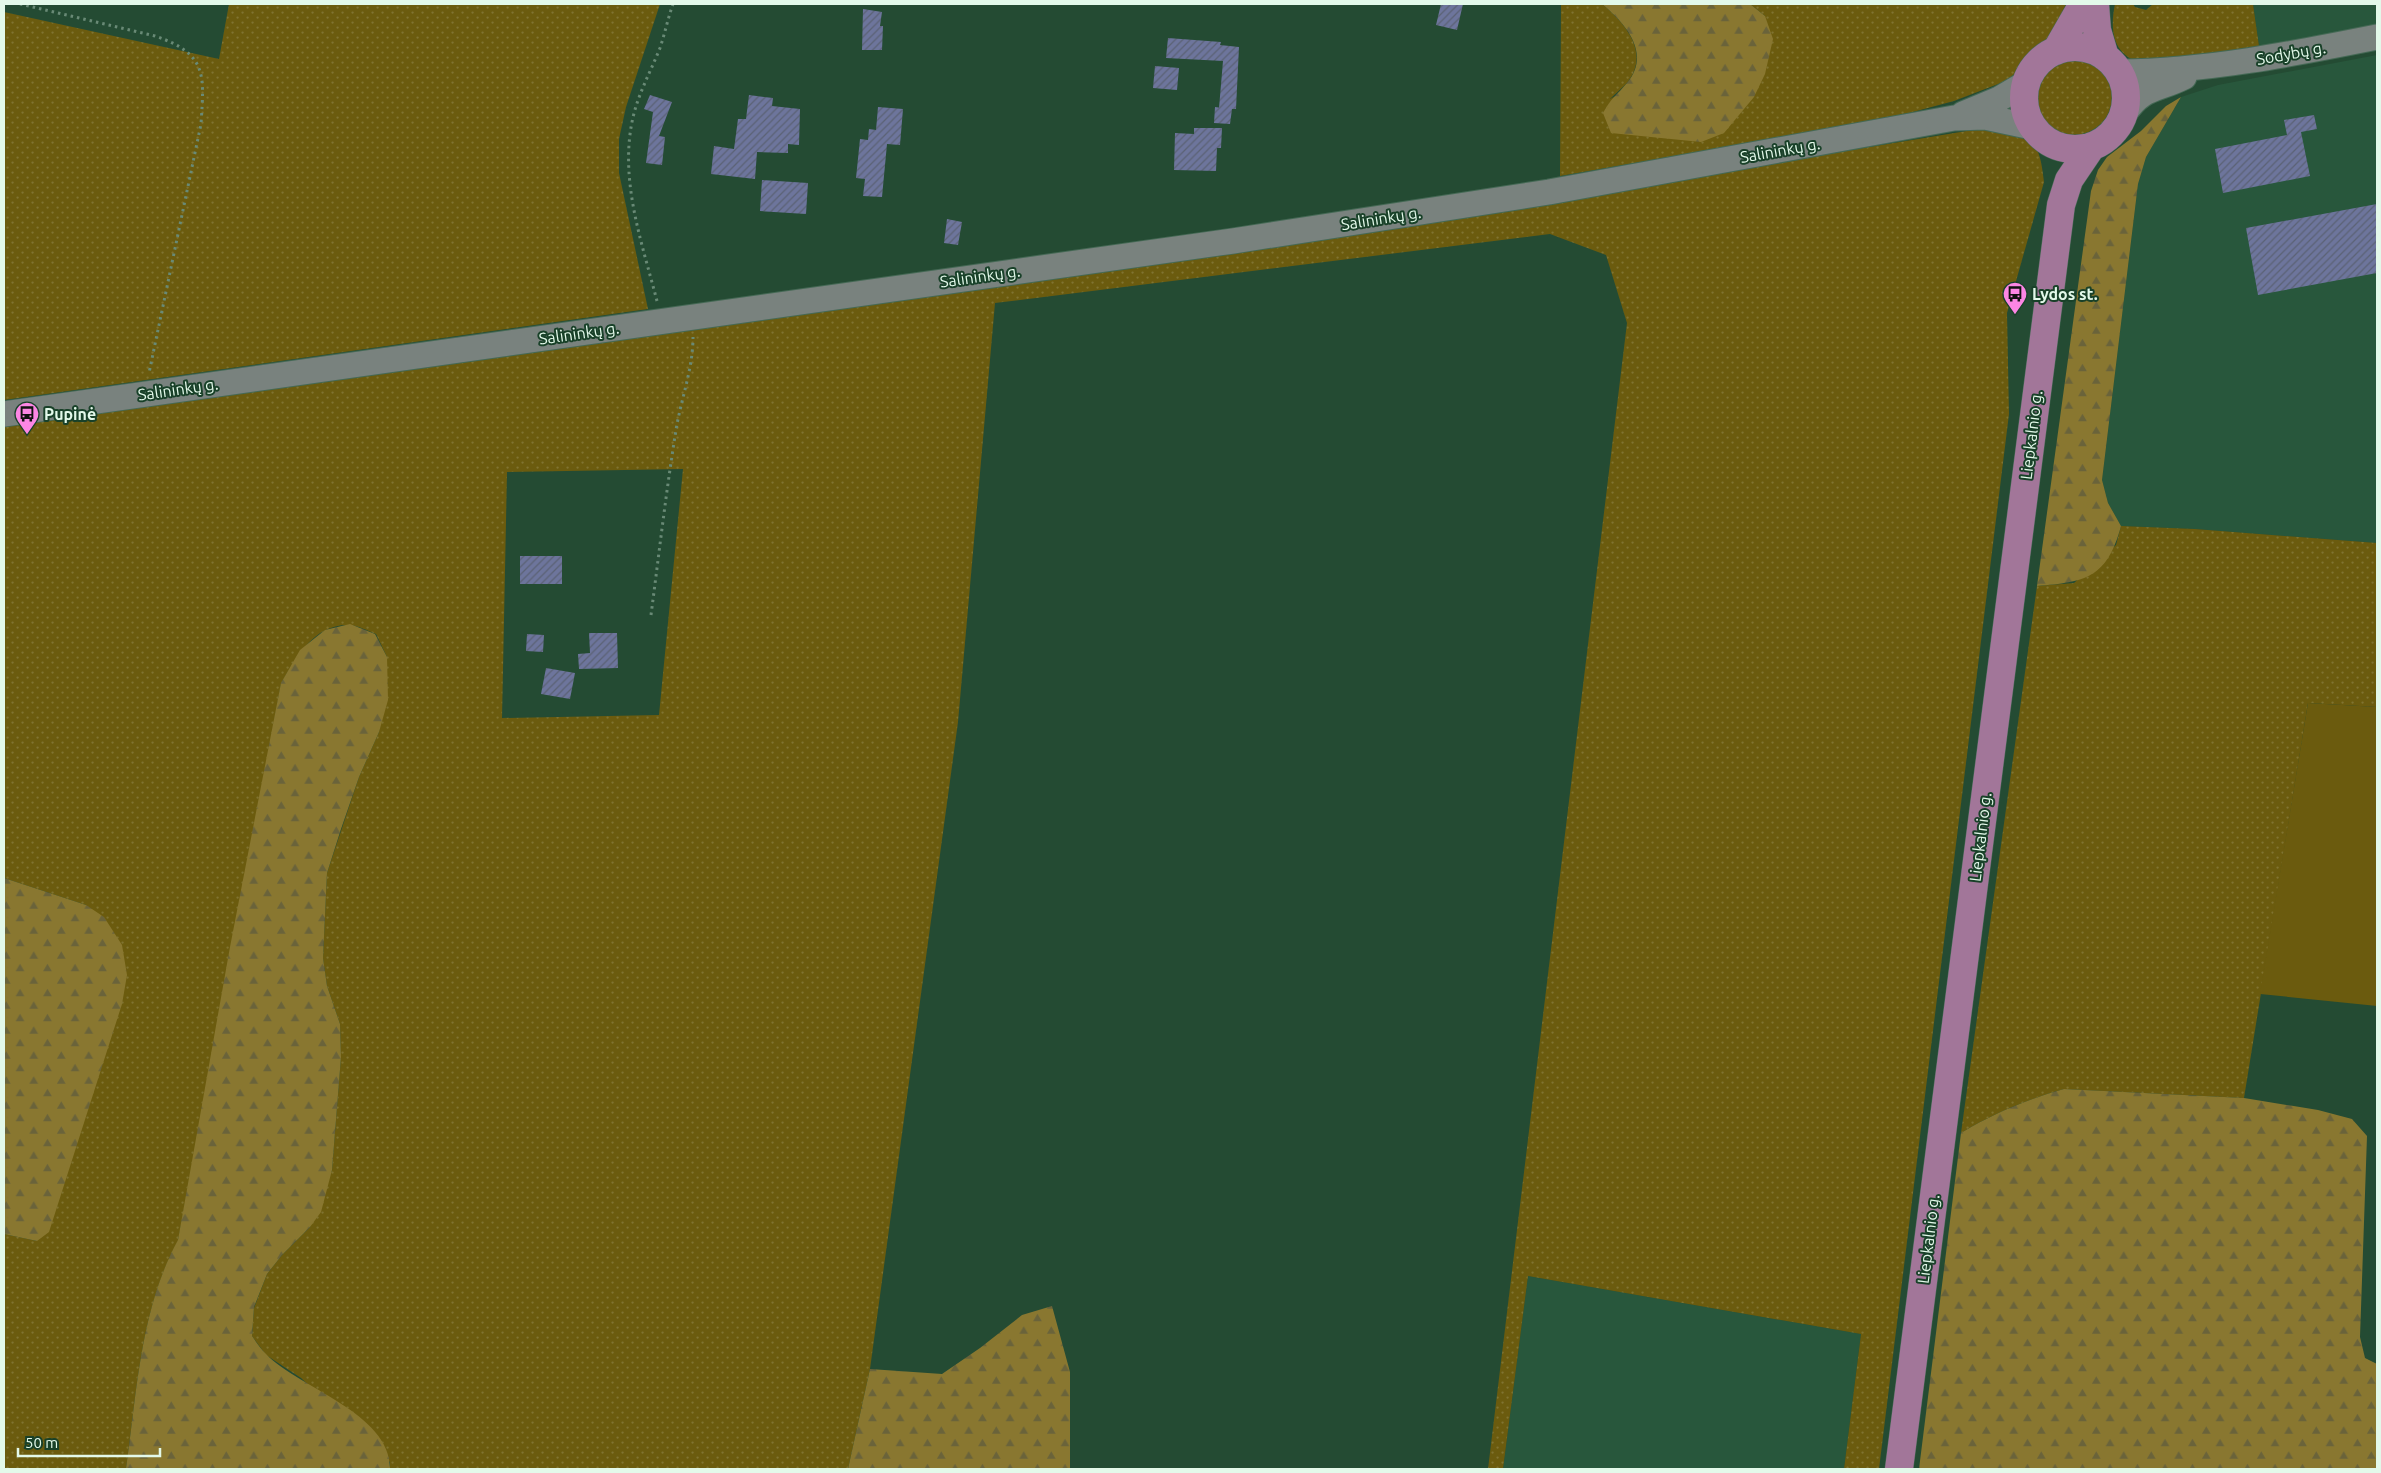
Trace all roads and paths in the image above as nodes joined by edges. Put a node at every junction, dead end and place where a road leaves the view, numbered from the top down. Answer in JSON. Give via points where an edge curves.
{"nodes":[{"id":1,"x":20,"y":4,"type":"edge"},
{"id":2,"x":673,"y":4,"type":"edge"},
{"id":3,"x":2083,"y":4,"type":"edge"},
{"id":4,"x":2095,"y":4,"type":"edge"},
{"id":5,"x":2377,"y":37,"type":"edge"},
{"id":6,"x":2056,"y":51,"type":"junction"},
{"id":7,"x":2112,"y":64,"type":"junction"},
{"id":8,"x":2204,"y":68,"type":"junction"},
{"id":9,"x":2026,"y":83,"type":"junction"},
{"id":10,"x":2124,"y":114,"type":"junction"},
{"id":11,"x":1954,"y":118,"type":"junction"},
{"id":12,"x":2038,"y":132,"type":"junction"},
{"id":13,"x":2092,"y":146,"type":"junction"},
{"id":14,"x":2061,"y":205,"type":"junction"},
{"id":15,"x":691,"y":317,"type":"junction"},
{"id":16,"x":662,"y":321,"type":"junction"},
{"id":17,"x":145,"y":394,"type":"junction"},
{"id":18,"x":4,"y":414,"type":"edge"},
{"id":19,"x":651,"y":615,"type":"dead end"},
{"id":20,"x":1899,"y":1469,"type":"edge"}],
"edges":[{"from":1,"to":17,"type":"path","via":[[174,42],[199,66],[204,82],[201,124]]},
{"from":2,"to":16,"type":"path","via":[[660,47],[639,96],[628,147],[628,172]]},
{"from":3,"to":6,"type":"highway"},
{"from":4,"to":7,"type":"highway","via":[[2097,30]]},
{"from":5,"to":8,"type":"main road","name":"Sodybų g."},
{"from":6,"to":7,"type":"highway","via":[[2081,47]]},
{"from":6,"to":9,"type":"highway","via":[[2037,63]]},
{"from":7,"to":8,"type":"main road","name":"Sodybų g."},
{"from":7,"to":10,"type":"highway","via":[[2125,86]]},
{"from":8,"to":10,"type":"main road","name":"Sodybų g.","via":[[2146,90],[2134,99]]},
{"from":9,"to":11,"type":"main road","name":"Salininkų g.","via":[[1999,99]]},
{"from":9,"to":12,"type":"highway","via":[[2024,105]]},
{"from":10,"to":13,"type":"highway","via":[[2112,134]]},
{"from":11,"to":12,"type":"main road","name":"Salininkų g.","via":[[1985,117]]},
{"from":11,"to":15,"type":"main road","name":"Salininkų g.","via":[[1539,194],[1233,241]]},
{"from":12,"to":13,"type":"highway","via":[[2067,149]]},
{"from":12,"to":14,"type":"highway","via":[[2058,177]]},
{"from":13,"to":14,"type":"highway","via":[[2069,180]]},
{"from":14,"to":20,"type":"highway","name":"Liepkalnio g."},
{"from":15,"to":16,"type":"main road","name":"Salininkų g."},
{"from":15,"to":19,"type":"path","via":[[691,360],[677,428]]},
{"from":16,"to":17,"type":"main road","name":"Salininkų g."},
{"from":17,"to":18,"type":"main road","name":"Salininkų g."}]}
